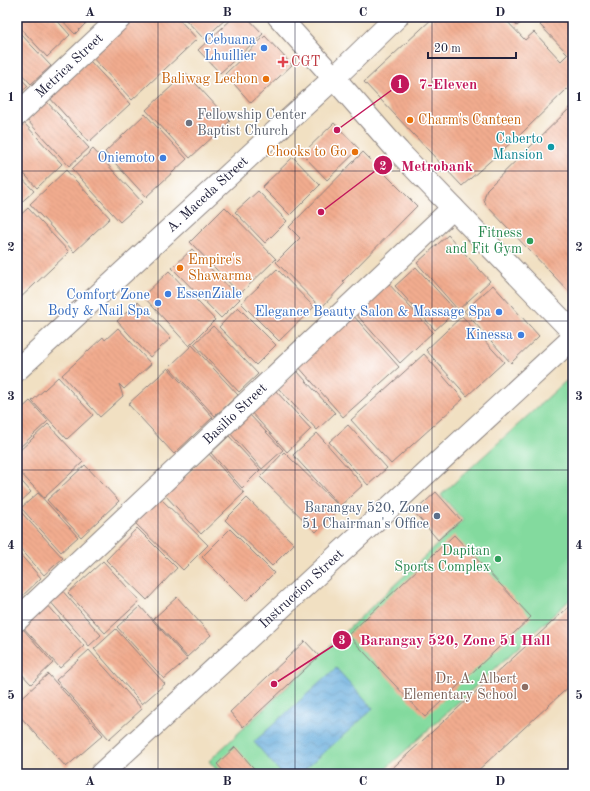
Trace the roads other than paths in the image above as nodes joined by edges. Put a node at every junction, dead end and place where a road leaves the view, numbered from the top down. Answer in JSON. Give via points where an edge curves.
{"nodes":[{"id":1,"x":121,"y":17,"type":"edge"},
{"id":2,"x":280,"y":17,"type":"edge"},
{"id":3,"x":397,"y":17,"type":"edge"},
{"id":4,"x":334,"y":78,"type":"junction"},
{"id":5,"x":17,"y":115,"type":"edge"},
{"id":6,"x":453,"y":208,"type":"junction"},
{"id":7,"x":573,"y":332,"type":"edge"},
{"id":8,"x":573,"y":338,"type":"edge"},
{"id":9,"x":17,"y":370,"type":"edge"},
{"id":10,"x":17,"y":620,"type":"edge"},
{"id":11,"x":101,"y":774,"type":"edge"}],
"edges":[{"from":1,"to":5,"type":"street","name":"Metrica Street"},
{"from":2,"to":4,"type":"street"},
{"from":3,"to":4,"type":"street","name":"A. Maceda Street"},
{"from":4,"to":6,"type":"street","via":[[398,151]]},
{"from":4,"to":9,"type":"street","name":"A. Maceda Street"},
{"from":6,"to":7,"type":"street"},
{"from":6,"to":10,"type":"street","name":"Basilio Street"},
{"from":8,"to":11,"type":"street","name":"Instruccion Street"}]}
